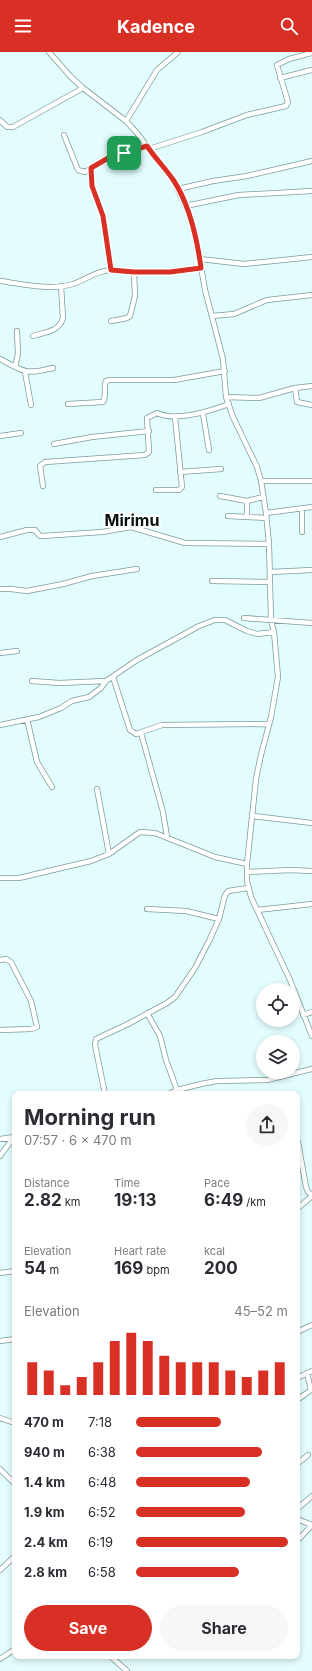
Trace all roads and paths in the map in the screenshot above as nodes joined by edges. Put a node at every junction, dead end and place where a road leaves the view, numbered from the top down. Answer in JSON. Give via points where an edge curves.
{"nodes":[{"id":1,"x":49,"y":52,"type":"edge"},
{"id":2,"x":178,"y":52,"type":"edge"},
{"id":3,"x":312,"y":53,"type":"edge"},
{"id":4,"x":312,"y":70,"type":"edge"},
{"id":5,"x":280,"y":78,"type":"junction"},
{"id":6,"x":83,"y":88,"type":"junction"},
{"id":7,"x":0,"y":120,"type":"edge"},
{"id":8,"x":126,"y":120,"type":"junction"},
{"id":9,"x":64,"y":135,"type":"dead end"},
{"id":10,"x":148,"y":148,"type":"junction"},
{"id":11,"x":312,"y":161,"type":"edge"},
{"id":12,"x":91,"y":168,"type":"junction"},
{"id":13,"x":178,"y":189,"type":"junction"},
{"id":14,"x":312,"y":191,"type":"edge"},
{"id":15,"x":185,"y":206,"type":"junction"},
{"id":16,"x":312,"y":257,"type":"edge"},
{"id":17,"x":200,"y":259,"type":"junction"},
{"id":18,"x":201,"y":268,"type":"junction"},
{"id":19,"x":111,"y":270,"type":"junction"},
{"id":20,"x":134,"y":272,"type":"junction"},
{"id":21,"x":0,"y":281,"type":"edge"},
{"id":22,"x":61,"y":286,"type":"junction"},
{"id":23,"x":312,"y":295,"type":"edge"},
{"id":24,"x":212,"y":316,"type":"junction"},
{"id":25,"x":112,"y":321,"type":"dead end"},
{"id":26,"x":17,"y":331,"type":"dead end"},
{"id":27,"x":33,"y":336,"type":"dead end"},
{"id":28,"x":0,"y":359,"type":"edge"},
{"id":29,"x":15,"y":367,"type":"junction"},
{"id":30,"x":53,"y":368,"type":"dead end"},
{"id":31,"x":225,"y":371,"type":"junction"},
{"id":32,"x":25,"y":372,"type":"junction"},
{"id":33,"x":312,"y":386,"type":"edge"},
{"id":34,"x":295,"y":388,"type":"junction"},
{"id":35,"x":226,"y":397,"type":"junction"},
{"id":36,"x":68,"y":404,"type":"dead end"},
{"id":37,"x":229,"y":404,"type":"junction"},
{"id":38,"x":31,"y":405,"type":"dead end"},
{"id":39,"x":312,"y":406,"type":"edge"},
{"id":40,"x":203,"y":414,"type":"junction"},
{"id":41,"x":176,"y":417,"type":"junction"},
{"id":42,"x":149,"y":431,"type":"junction"},
{"id":43,"x":21,"y":433,"type":"dead end"},
{"id":44,"x":0,"y":436,"type":"edge"},
{"id":45,"x":54,"y":444,"type":"dead end"},
{"id":46,"x":209,"y":450,"type":"dead end"},
{"id":47,"x":221,"y":469,"type":"dead end"},
{"id":48,"x":180,"y":472,"type":"junction"},
{"id":49,"x":261,"y":481,"type":"junction"},
{"id":50,"x":312,"y":481,"type":"edge"},
{"id":51,"x":43,"y":486,"type":"dead end"},
{"id":52,"x":156,"y":490,"type":"dead end"},
{"id":53,"x":220,"y":496,"type":"dead end"},
{"id":54,"x":263,"y":497,"type":"junction"},
{"id":55,"x":247,"y":501,"type":"junction"},
{"id":56,"x":312,"y":507,"type":"edge"},
{"id":57,"x":302,"y":509,"type":"junction"},
{"id":58,"x":266,"y":515,"type":"junction"},
{"id":59,"x":228,"y":516,"type":"dead end"},
{"id":60,"x":247,"y":516,"type":"junction"},
{"id":61,"x":302,"y":532,"type":"dead end"},
{"id":62,"x":0,"y":537,"type":"edge"},
{"id":63,"x":269,"y":544,"type":"junction"},
{"id":64,"x":137,"y":569,"type":"dead end"},
{"id":65,"x":312,"y":570,"type":"edge"},
{"id":66,"x":270,"y":572,"type":"junction"},
{"id":67,"x":212,"y":582,"type":"dead end"},
{"id":68,"x":270,"y":582,"type":"junction"},
{"id":69,"x":0,"y":589,"type":"edge"},
{"id":70,"x":244,"y":618,"type":"dead end"},
{"id":71,"x":271,"y":621,"type":"junction"},
{"id":72,"x":312,"y":623,"type":"edge"},
{"id":73,"x":274,"y":632,"type":"junction"},
{"id":74,"x":17,"y":651,"type":"dead end"},
{"id":75,"x":0,"y":654,"type":"edge"},
{"id":76,"x":113,"y":677,"type":"junction"},
{"id":77,"x":32,"y":681,"type":"dead end"},
{"id":78,"x":106,"y":681,"type":"junction"},
{"id":79,"x":27,"y":720,"type":"junction"},
{"id":80,"x":269,"y":724,"type":"junction"},
{"id":81,"x":0,"y":725,"type":"edge"},
{"id":82,"x":141,"y":733,"type":"junction"},
{"id":83,"x":52,"y":787,"type":"dead end"},
{"id":84,"x":97,"y":789,"type":"dead end"},
{"id":85,"x":253,"y":816,"type":"junction"},
{"id":86,"x":312,"y":823,"type":"edge"},
{"id":87,"x":166,"y":837,"type":"junction"},
{"id":88,"x":109,"y":854,"type":"junction"},
{"id":89,"x":247,"y":864,"type":"junction"},
{"id":90,"x":312,"y":871,"type":"edge"},
{"id":91,"x":247,"y":872,"type":"junction"},
{"id":92,"x":0,"y":878,"type":"edge"},
{"id":93,"x":248,"y":888,"type":"junction"},
{"id":94,"x":312,"y":904,"type":"edge"},
{"id":95,"x":148,"y":909,"type":"dead end"},
{"id":96,"x":257,"y":910,"type":"junction"},
{"id":97,"x":219,"y":919,"type":"junction"},
{"id":98,"x":0,"y":960,"type":"edge"},
{"id":99,"x":312,"y":1012,"type":"edge"},
{"id":100,"x":147,"y":1013,"type":"junction"},
{"id":101,"x":303,"y":1015,"type":"junction"},
{"id":102,"x":0,"y":1030,"type":"edge"},
{"id":103,"x":312,"y":1036,"type":"edge"},
{"id":104,"x":312,"y":1069,"type":"edge"},
{"id":105,"x":177,"y":1090,"type":"joint"},
{"id":106,"x":104,"y":1091,"type":"edge"},
{"id":107,"x":12,"y":1137,"type":"edge"},
{"id":108,"x":0,"y":1139,"type":"edge"},
{"id":109,"x":12,"y":1140,"type":"edge"},
{"id":110,"x":300,"y":1154,"type":"edge"},
{"id":111,"x":0,"y":1156,"type":"edge"},
{"id":112,"x":312,"y":1195,"type":"edge"},
{"id":113,"x":300,"y":1207,"type":"edge"},
{"id":114,"x":12,"y":1271,"type":"edge"},
{"id":115,"x":0,"y":1273,"type":"edge"},
{"id":116,"x":312,"y":1326,"type":"edge"},
{"id":117,"x":300,"y":1331,"type":"edge"},
{"id":118,"x":12,"y":1339,"type":"edge"},
{"id":119,"x":0,"y":1341,"type":"edge"},
{"id":120,"x":310,"y":1372,"type":"edge"},
{"id":121,"x":300,"y":1377,"type":"edge"},
{"id":122,"x":300,"y":1398,"type":"edge"},
{"id":123,"x":0,"y":1418,"type":"edge"},
{"id":124,"x":12,"y":1422,"type":"edge"},
{"id":125,"x":308,"y":1455,"type":"dead end"},
{"id":126,"x":300,"y":1462,"type":"edge"},
{"id":127,"x":0,"y":1469,"type":"edge"},
{"id":128,"x":12,"y":1481,"type":"edge"},
{"id":129,"x":312,"y":1496,"type":"edge"},
{"id":130,"x":300,"y":1506,"type":"edge"},
{"id":131,"x":300,"y":1520,"type":"edge"},
{"id":132,"x":300,"y":1538,"type":"edge"},
{"id":133,"x":12,"y":1559,"type":"edge"},
{"id":134,"x":0,"y":1570,"type":"edge"},
{"id":135,"x":12,"y":1651,"type":"edge"},
{"id":136,"x":0,"y":1659,"type":"edge"},
{"id":137,"x":113,"y":1659,"type":"edge"},
{"id":138,"x":127,"y":1671,"type":"edge"}],
"edges":[{"from":1,"to":6,"type":"street"},
{"from":2,"to":8,"type":"street","via":[[157,70]]},
{"from":3,"to":5,"type":"street","via":[[277,65]]},
{"from":4,"to":5,"type":"street"},
{"from":5,"to":10,"type":"street","via":[[288,102],[286,106],[247,115]]},
{"from":6,"to":7,"type":"street","via":[[13,126],[8,127]]},
{"from":6,"to":8,"type":"street"},
{"from":8,"to":10,"type":"street"},
{"from":9,"to":12,"type":"street","via":[[78,170],[85,172]]},
{"from":10,"to":12,"type":"street","via":[[110,157]]},
{"from":10,"to":13,"type":"street"},
{"from":11,"to":13,"type":"street"},
{"from":12,"to":19,"type":"street","via":[[92,186],[103,216]]},
{"from":13,"to":15,"type":"street"},
{"from":14,"to":15,"type":"street","via":[[239,195]]},
{"from":15,"to":17,"type":"street","via":[[195,231]]},
{"from":16,"to":17,"type":"street","via":[[244,264]]},
{"from":17,"to":18,"type":"street"},
{"from":18,"to":20,"type":"street","via":[[170,272]]},
{"from":18,"to":24,"type":"street"},
{"from":19,"to":20,"type":"street"},
{"from":19,"to":22,"type":"street"},
{"from":20,"to":25,"type":"street","via":[[135,296],[130,316]]},
{"from":21,"to":22,"type":"street","via":[[36,286]]},
{"from":22,"to":27,"type":"street","via":[[61,323],[53,331]]},
{"from":23,"to":24,"type":"street","via":[[267,300],[234,314]]},
{"from":24,"to":31,"type":"street"},
{"from":26,"to":29,"type":"street"},
{"from":28,"to":29,"type":"street"},
{"from":29,"to":32,"type":"street"},
{"from":30,"to":32,"type":"street","via":[[35,373]]},
{"from":31,"to":35,"type":"street"},
{"from":31,"to":36,"type":"street","via":[[174,380],[110,380],[105,383],[103,402]]},
{"from":32,"to":38,"type":"street"},
{"from":33,"to":34,"type":"street"},
{"from":34,"to":35,"type":"street","via":[[259,398]]},
{"from":34,"to":39,"type":"street","via":[[297,402]]},
{"from":35,"to":37,"type":"street"},
{"from":37,"to":40,"type":"street"},
{"from":37,"to":49,"type":"street","via":[[257,466]]},
{"from":40,"to":41,"type":"street"},
{"from":40,"to":46,"type":"street"},
{"from":41,"to":42,"type":"street","via":[[164,417],[157,413],[147,418]]},
{"from":41,"to":48,"type":"street"},
{"from":42,"to":45,"type":"street"},
{"from":42,"to":51,"type":"street","via":[[149,452],[145,455],[45,462],[40,466]]},
{"from":43,"to":44,"type":"street"},
{"from":47,"to":48,"type":"street"},
{"from":48,"to":52,"type":"street","via":[[182,488]]},
{"from":49,"to":50,"type":"street"},
{"from":49,"to":54,"type":"street"},
{"from":53,"to":55,"type":"street"},
{"from":54,"to":55,"type":"street"},
{"from":54,"to":58,"type":"street"},
{"from":55,"to":60,"type":"street"},
{"from":56,"to":57,"type":"street"},
{"from":57,"to":58,"type":"street"},
{"from":57,"to":61,"type":"street"},
{"from":58,"to":60,"type":"street"},
{"from":58,"to":63,"type":"street"},
{"from":59,"to":60,"type":"street"},
{"from":62,"to":63,"type":"street","via":[[33,530],[42,536],[132,527],[185,543]]},
{"from":63,"to":66,"type":"street"},
{"from":64,"to":69,"type":"street","via":[[27,591]]},
{"from":65,"to":66,"type":"street"},
{"from":66,"to":68,"type":"street"},
{"from":67,"to":68,"type":"street"},
{"from":68,"to":71,"type":"street"},
{"from":70,"to":71,"type":"street"},
{"from":71,"to":72,"type":"street"},
{"from":71,"to":73,"type":"street"},
{"from":73,"to":76,"type":"street","via":[[257,634],[225,620],[215,620],[193,629],[137,660]]},
{"from":73,"to":80,"type":"street","via":[[278,677]]},
{"from":74,"to":75,"type":"street"},
{"from":76,"to":78,"type":"street"},
{"from":76,"to":82,"type":"street","via":[[130,730],[136,734]]},
{"from":77,"to":78,"type":"street"},
{"from":78,"to":79,"type":"street","via":[[89,697],[72,701],[61,708]]},
{"from":79,"to":81,"type":"street"},
{"from":79,"to":83,"type":"street","via":[[38,762]]},
{"from":80,"to":82,"type":"street","via":[[162,725]]},
{"from":80,"to":85,"type":"street","via":[[256,779]]},
{"from":82,"to":87,"type":"street","via":[[163,812]]},
{"from":84,"to":88,"type":"street"},
{"from":85,"to":86,"type":"street"},
{"from":85,"to":89,"type":"street"},
{"from":87,"to":88,"type":"street","via":[[156,833],[140,832]]},
{"from":87,"to":89,"type":"street","via":[[215,857]]},
{"from":88,"to":92,"type":"street","via":[[92,861],[31,876]]},
{"from":89,"to":91,"type":"street"},
{"from":90,"to":91,"type":"street"},
{"from":91,"to":93,"type":"street"},
{"from":93,"to":96,"type":"street"},
{"from":93,"to":97,"type":"street","via":[[228,891],[224,895]]},
{"from":94,"to":96,"type":"street"},
{"from":95,"to":97,"type":"street","via":[[186,911]]},
{"from":96,"to":101,"type":"street","via":[[290,980]]},
{"from":97,"to":100,"type":"street","via":[[183,987],[172,1000]]},
{"from":98,"to":102,"type":"street","via":[[6,959],[11,962],[31,1001],[37,1027]]},
{"from":99,"to":101,"type":"street"},
{"from":100,"to":105,"type":"street","via":[[160,1036]]},
{"from":100,"to":106,"type":"street","via":[[96,1039]]},
{"from":101,"to":103,"type":"street"},
{"from":104,"to":105,"type":"street","via":[[267,1080],[217,1081]]},
{"from":107,"to":108,"type":"street"},
{"from":109,"to":111,"type":"street"},
{"from":110,"to":112,"type":"street","via":[[306,1188]]},
{"from":112,"to":113,"type":"street"},
{"from":114,"to":115,"type":"street"},
{"from":116,"to":117,"type":"street"},
{"from":118,"to":119,"type":"street"},
{"from":120,"to":121,"type":"street"},
{"from":120,"to":122,"type":"street","via":[[311,1390]]},
{"from":123,"to":124,"type":"street"},
{"from":125,"to":126,"type":"street"},
{"from":127,"to":128,"type":"street"},
{"from":129,"to":130,"type":"street"},
{"from":131,"to":132,"type":"street","via":[[312,1525]]},
{"from":133,"to":134,"type":"street"},
{"from":135,"to":136,"type":"street"},
{"from":137,"to":138,"type":"street"}]}
